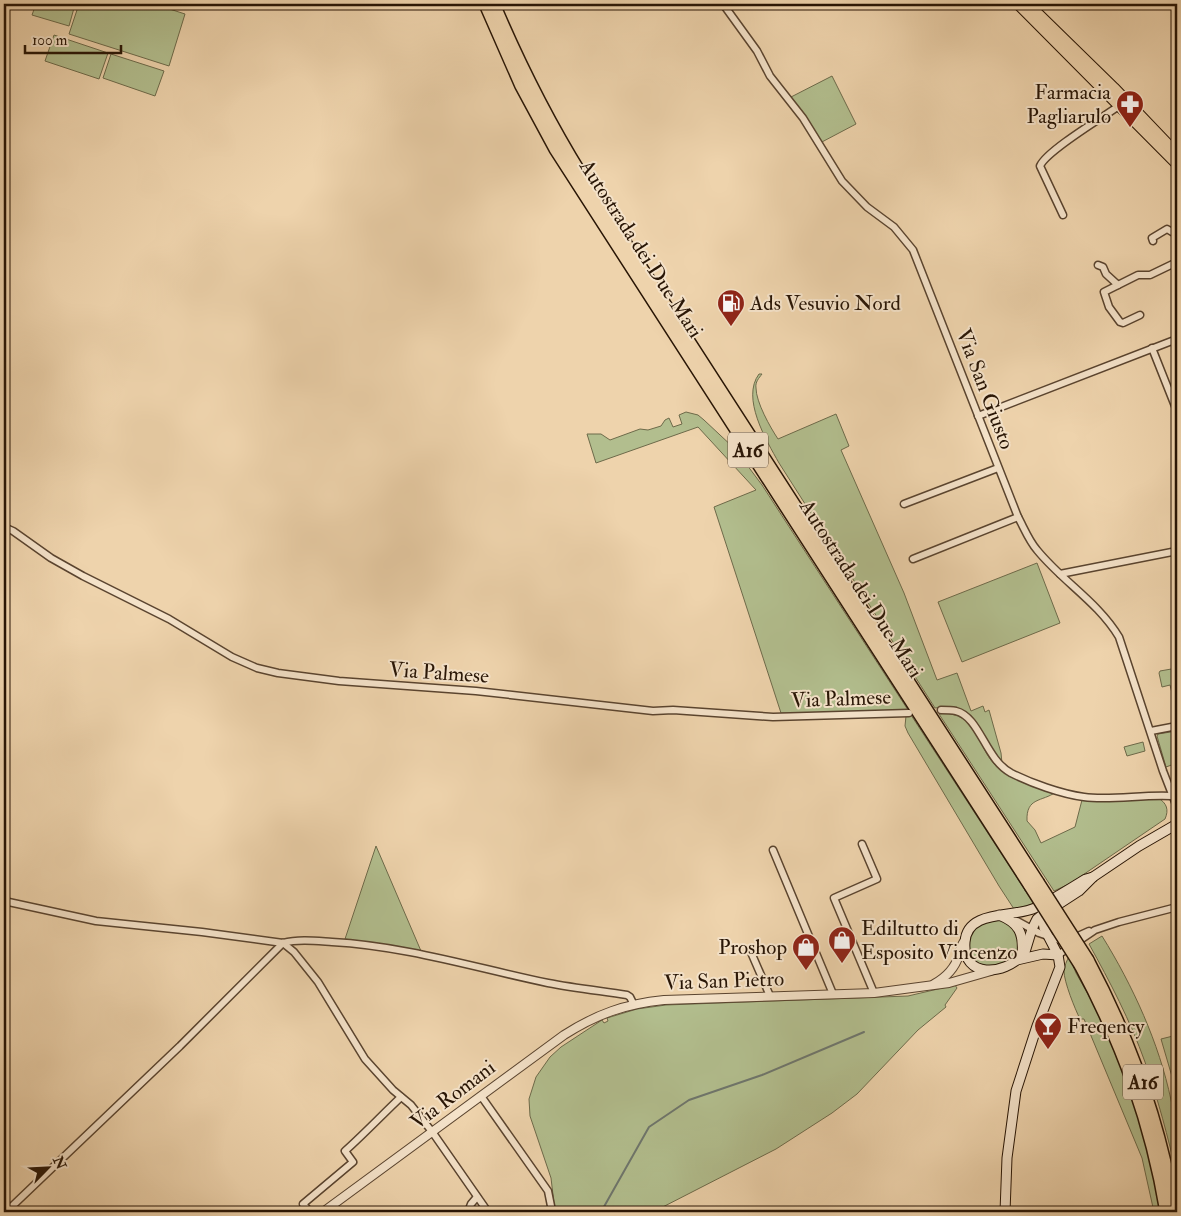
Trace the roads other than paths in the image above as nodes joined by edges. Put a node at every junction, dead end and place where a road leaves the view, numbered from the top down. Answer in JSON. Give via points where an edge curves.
{"nodes":[{"id":1,"x":485,"y":4,"type":"edge"},
{"id":2,"x":494,"y":4,"type":"edge"},
{"id":3,"x":723,"y":4,"type":"edge"},
{"id":4,"x":1018,"y":4,"type":"edge"},
{"id":5,"x":1028,"y":4,"type":"edge"},
{"id":6,"x":1119,"y":106,"type":"junction"},
{"id":7,"x":1177,"y":154,"type":"edge"},
{"id":8,"x":1177,"y":164,"type":"edge"},
{"id":9,"x":1063,"y":215,"type":"dead end"},
{"id":10,"x":1177,"y":235,"type":"edge"},
{"id":11,"x":1153,"y":241,"type":"dead end"},
{"id":12,"x":1177,"y":262,"type":"edge"},
{"id":13,"x":1098,"y":265,"type":"dead end"},
{"id":14,"x":1118,"y":285,"type":"junction"},
{"id":15,"x":1140,"y":314,"type":"dead end"},
{"id":16,"x":1177,"y":339,"type":"edge"},
{"id":17,"x":1152,"y":348,"type":"junction"},
{"id":18,"x":1177,"y":411,"type":"edge"},
{"id":19,"x":978,"y":416,"type":"junction"},
{"id":20,"x":998,"y":468,"type":"junction"},
{"id":21,"x":904,"y":504,"type":"dead end"},
{"id":22,"x":1018,"y":517,"type":"junction"},
{"id":23,"x":4,"y":526,"type":"edge"},
{"id":24,"x":1177,"y":551,"type":"edge"},
{"id":25,"x":913,"y":559,"type":"dead end"},
{"id":26,"x":1060,"y":574,"type":"junction"},
{"id":27,"x":941,"y":710,"type":"dead end"},
{"id":28,"x":909,"y":713,"type":"dead end"},
{"id":29,"x":1177,"y":726,"type":"edge"},
{"id":30,"x":1151,"y":731,"type":"junction"},
{"id":31,"x":1172,"y":796,"type":"junction"},
{"id":32,"x":1177,"y":807,"type":"edge"},
{"id":33,"x":1177,"y":824,"type":"edge"},
{"id":34,"x":862,"y":844,"type":"dead end"},
{"id":35,"x":774,"y":850,"type":"dead end"},
{"id":36,"x":1093,"y":877,"type":"junction"},
{"id":37,"x":1034,"y":884,"type":"junction"},
{"id":38,"x":4,"y":901,"type":"edge"},
{"id":39,"x":1177,"y":908,"type":"edge"},
{"id":40,"x":999,"y":915,"type":"junction"},
{"id":41,"x":1042,"y":915,"type":"junction"},
{"id":42,"x":1012,"y":920,"type":"junction"},
{"id":43,"x":1032,"y":929,"type":"junction"},
{"id":44,"x":1095,"y":930,"type":"junction"},
{"id":45,"x":1047,"y":935,"type":"junction"},
{"id":46,"x":965,"y":940,"type":"junction"},
{"id":47,"x":283,"y":943,"type":"junction"},
{"id":48,"x":750,"y":950,"type":"dead end"},
{"id":49,"x":1058,"y":956,"type":"junction"},
{"id":50,"x":1020,"y":958,"type":"junction"},
{"id":51,"x":991,"y":971,"type":"junction"},
{"id":52,"x":932,"y":984,"type":"junction"},
{"id":53,"x":874,"y":993,"type":"junction"},
{"id":54,"x":833,"y":994,"type":"junction"},
{"id":55,"x":770,"y":996,"type":"junction"},
{"id":56,"x":634,"y":1005,"type":"junction"},
{"id":57,"x":608,"y":1012,"type":"joint"},
{"id":58,"x":481,"y":1096,"type":"junction"},
{"id":59,"x":401,"y":1097,"type":"junction"},
{"id":60,"x":433,"y":1133,"type":"junction"},
{"id":61,"x":478,"y":1197,"type":"junction"},
{"id":62,"x":6,"y":1212,"type":"edge"},
{"id":63,"x":310,"y":1212,"type":"edge"},
{"id":64,"x":324,"y":1212,"type":"edge"},
{"id":65,"x":468,"y":1212,"type":"edge"},
{"id":66,"x":488,"y":1212,"type":"edge"},
{"id":67,"x":550,"y":1212,"type":"edge"},
{"id":68,"x":1005,"y":1212,"type":"edge"},
{"id":69,"x":1166,"y":1212,"type":"edge"},
{"id":70,"x":1175,"y":1212,"type":"edge"}],
"edges":[{"from":1,"to":37,"type":"highway","name":"Autostrada dei Due Mari","number":"A16","via":[[521,86],[568,171]]},
{"from":2,"to":37,"type":"highway","name":"Autostrada dei Due Mari","number":"A16","via":[[545,114],[576,167]]},
{"from":3,"to":19,"type":"street","name":"Via San Giusto","via":[[757,51],[770,76],[803,118],[842,181],[868,208],[894,227],[914,250]]},
{"from":4,"to":6,"type":"main road"},
{"from":5,"to":7,"type":"main road"},
{"from":6,"to":8,"type":"main road"},
{"from":6,"to":9,"type":"street","via":[[1041,163]]},
{"from":10,"to":11,"type":"street","via":[[1167,229],[1154,235]]},
{"from":12,"to":14,"type":"street"},
{"from":13,"to":14,"type":"street"},
{"from":14,"to":15,"type":"street","via":[[1104,292],[1109,307],[1122,323]]},
{"from":16,"to":17,"type":"street"},
{"from":17,"to":18,"type":"street"},
{"from":17,"to":19,"type":"street"},
{"from":19,"to":20,"type":"street","name":"Via San Giusto"},
{"from":20,"to":21,"type":"street"},
{"from":20,"to":22,"type":"street","name":"Via San Giusto"},
{"from":22,"to":25,"type":"street"},
{"from":22,"to":26,"type":"street","name":"Via San Giusto","via":[[1036,549]]},
{"from":23,"to":28,"type":"street","name":"Via Palmese","via":[[51,558],[169,619],[232,657],[278,673],[653,711],[773,717]]},
{"from":24,"to":26,"type":"street"},
{"from":26,"to":30,"type":"street","name":"Via San Giusto","via":[[1111,623],[1119,637]]},
{"from":27,"to":31,"type":"street","via":[[957,711],[969,718],[994,759],[1006,770],[1028,780],[1084,798]]},
{"from":29,"to":30,"type":"street"},
{"from":30,"to":31,"type":"street","name":"Via San Giusto"},
{"from":31,"to":32,"type":"street","name":"Via San Giusto"},
{"from":33,"to":36,"type":"main road"},
{"from":34,"to":53,"type":"street","via":[[877,879],[834,898]]},
{"from":35,"to":54,"type":"street"},
{"from":36,"to":40,"type":"main road","via":[[1035,908],[1018,914]]},
{"from":36,"to":41,"type":"main road","via":[[1079,891]]},
{"from":37,"to":69,"type":"highway","name":"Autostrada dei Due Mari","number":"A16","bridge":true,"via":[[1080,965],[1122,1050],[1145,1118]]},
{"from":37,"to":70,"type":"highway","name":"Autostrada dei Due Mari","number":"A16","bridge":true,"via":[[1088,960],[1130,1047],[1154,1115]]},
{"from":38,"to":47,"type":"street","via":[[96,921]]},
{"from":39,"to":44,"type":"street"},
{"from":40,"to":42,"type":"main road"},
{"from":40,"to":46,"type":"main road","via":[[976,923]]},
{"from":41,"to":43,"type":"main road"},
{"from":41,"to":45,"type":"main road"},
{"from":42,"to":43,"type":"street"},
{"from":42,"to":50,"type":"main road","via":[[1022,938]]},
{"from":43,"to":45,"type":"street"},
{"from":43,"to":50,"type":"main road"},
{"from":44,"to":45,"type":"street","via":[[1066,941]]},
{"from":44,"to":49,"type":"street"},
{"from":45,"to":49,"type":"main road"},
{"from":46,"to":51,"type":"main road","via":[[970,964]]},
{"from":46,"to":52,"type":"street","via":[[956,963],[945,977]]},
{"from":47,"to":56,"type":"street","via":[[317,941],[382,946],[548,983],[627,995]]},
{"from":47,"to":59,"type":"street","via":[[318,982],[365,1058]]},
{"from":47,"to":62,"type":"street"},
{"from":48,"to":55,"type":"street"},
{"from":49,"to":50,"type":"main road","via":[[1043,954]]},
{"from":49,"to":68,"type":"main road","via":[[1058,973],[1016,1091],[1007,1158]]},
{"from":50,"to":51,"type":"main road"},
{"from":51,"to":52,"type":"street","name":"Via San Pietro","via":[[949,983]]},
{"from":52,"to":53,"type":"street","name":"Via San Pietro"},
{"from":53,"to":54,"type":"street","name":"Via San Pietro"},
{"from":54,"to":55,"type":"street","name":"Via San Pietro"},
{"from":55,"to":56,"type":"street","name":"Via San Pietro","via":[[683,999]]},
{"from":56,"to":57,"type":"street","name":"Via San Pietro"},
{"from":57,"to":58,"type":"street","name":"Via Romani","via":[[564,1035]]},
{"from":58,"to":60,"type":"street","name":"Via Romani"},
{"from":58,"to":67,"type":"street","via":[[548,1191]]},
{"from":59,"to":60,"type":"street"},
{"from":59,"to":63,"type":"street","via":[[344,1151],[354,1162],[303,1204]]},
{"from":60,"to":61,"type":"street"},
{"from":60,"to":64,"type":"street","name":"Via Romani"},
{"from":61,"to":65,"type":"street"},
{"from":61,"to":66,"type":"street"}]}
